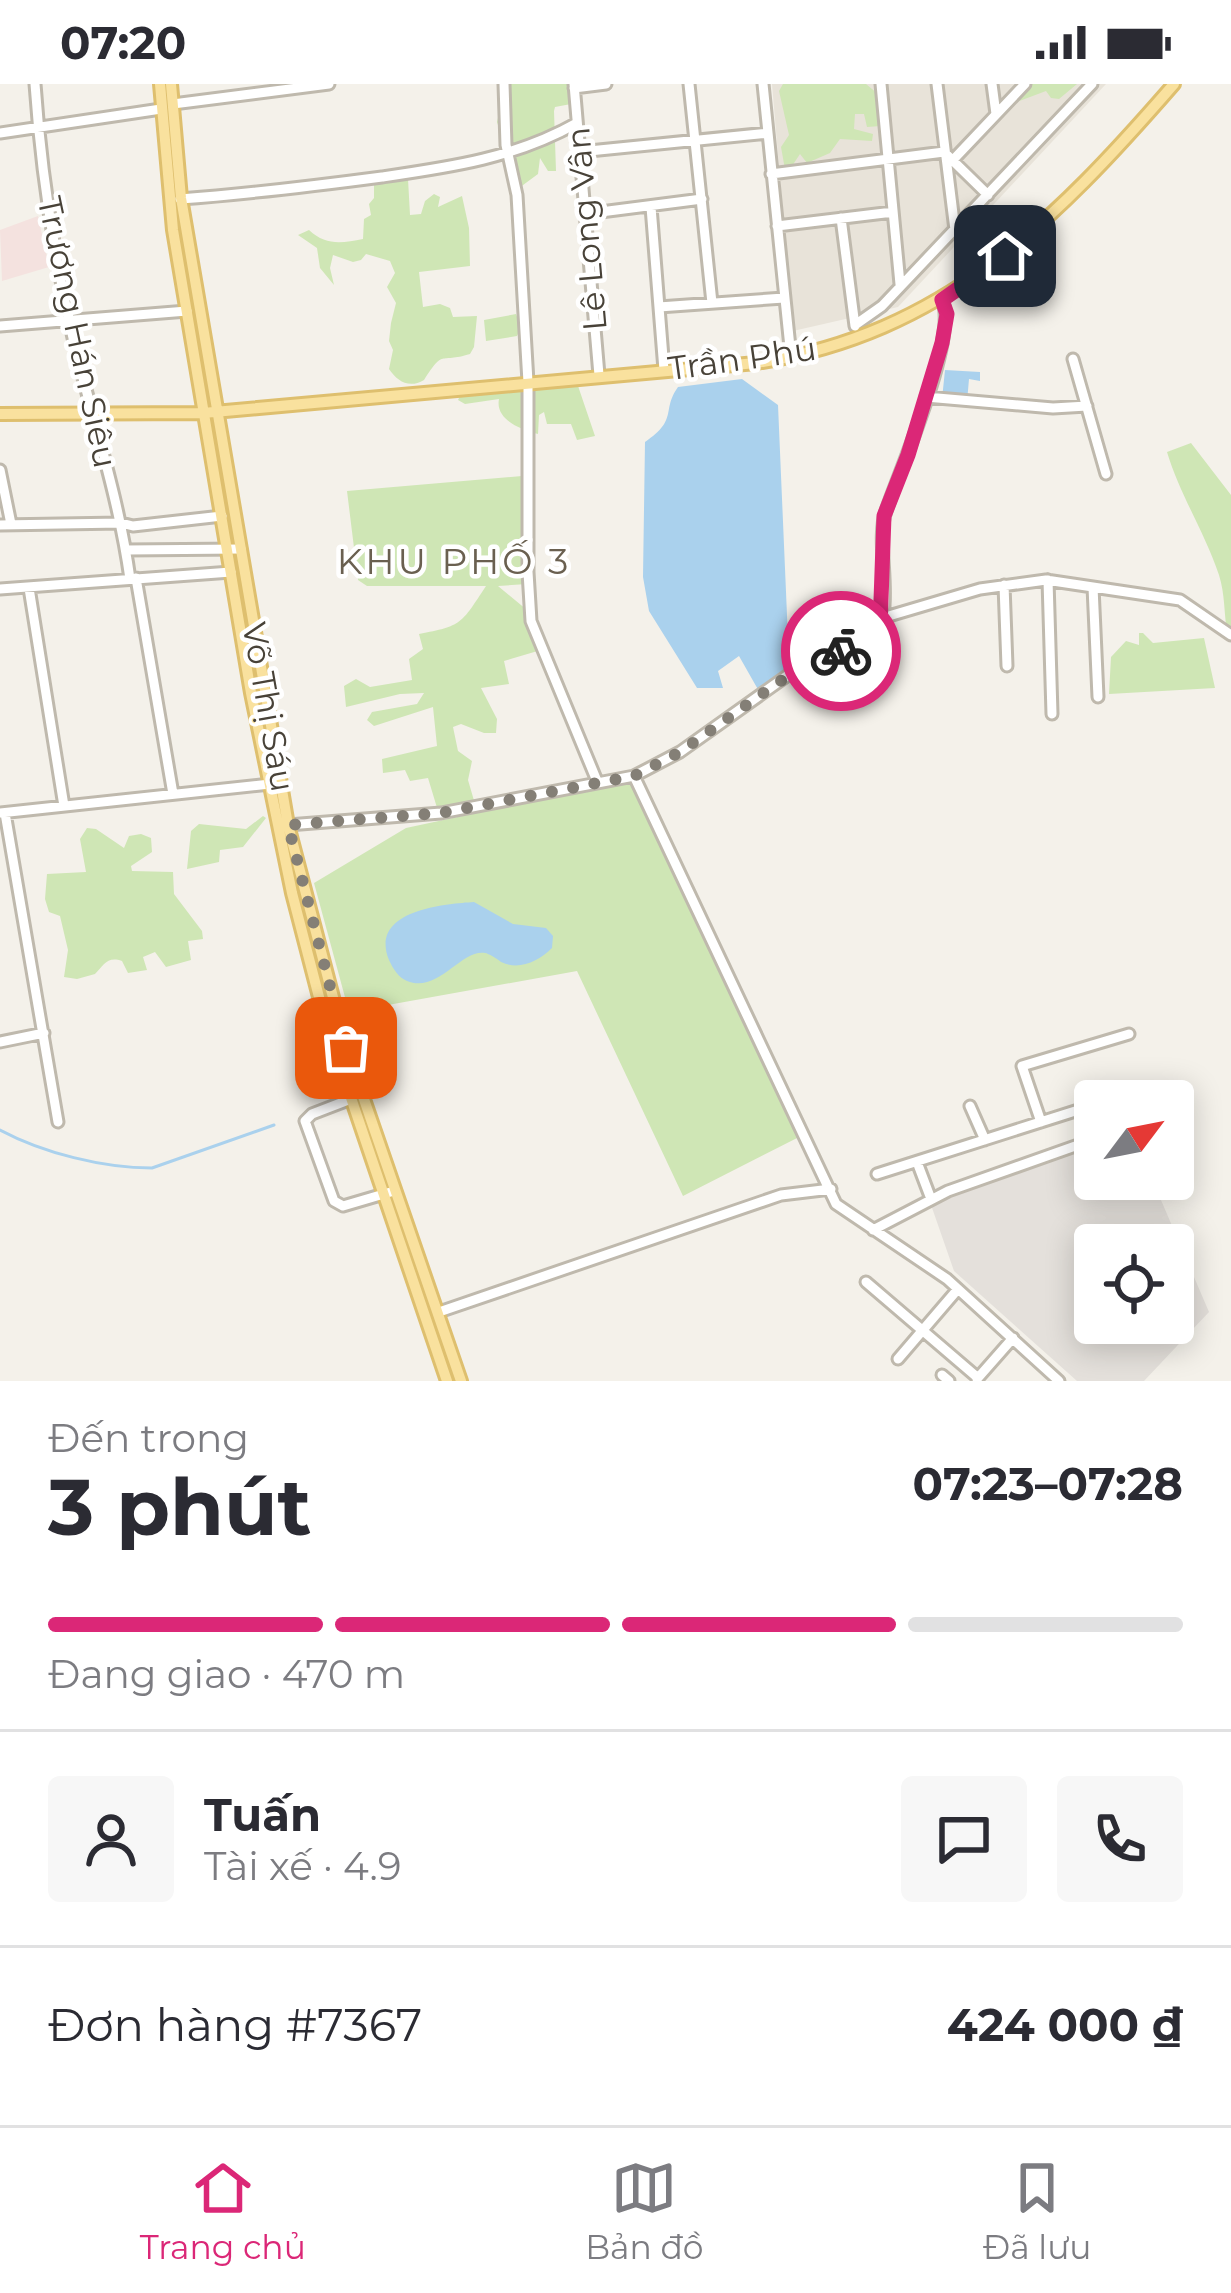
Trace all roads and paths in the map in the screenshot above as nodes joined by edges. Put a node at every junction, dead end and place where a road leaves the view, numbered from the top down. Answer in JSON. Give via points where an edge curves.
{"nodes":[{"id":1,"x":35,"y":84,"type":"edge"},
{"id":2,"x":160,"y":84,"type":"edge"},
{"id":3,"x":171,"y":84,"type":"edge"},
{"id":4,"x":329,"y":84,"type":"edge"},
{"id":5,"x":503,"y":84,"type":"edge"},
{"id":6,"x":606,"y":84,"type":"edge"},
{"id":7,"x":689,"y":84,"type":"edge"},
{"id":8,"x":764,"y":84,"type":"edge"},
{"id":9,"x":881,"y":84,"type":"edge"},
{"id":10,"x":937,"y":84,"type":"edge"},
{"id":11,"x":992,"y":84,"type":"edge"},
{"id":12,"x":1025,"y":84,"type":"edge"},
{"id":13,"x":1092,"y":84,"type":"edge"},
{"id":14,"x":1174,"y":84,"type":"edge"},
{"id":15,"x":574,"y":86,"type":"edge"},
{"id":16,"x":167,"y":106,"type":"junction"},
{"id":17,"x":996,"y":116,"type":"junction"},
{"id":18,"x":577,"y":123,"type":"junction"},
{"id":19,"x":39,"y":125,"type":"junction"},
{"id":20,"x":0,"y":133,"type":"edge"},
{"id":21,"x":768,"y":133,"type":"junction"},
{"id":22,"x":695,"y":139,"type":"junction"},
{"id":23,"x":579,"y":152,"type":"junction"},
{"id":24,"x":508,"y":154,"type":"junction"},
{"id":25,"x":948,"y":156,"type":"junction"},
{"id":26,"x":888,"y":158,"type":"junction"},
{"id":27,"x":771,"y":174,"type":"junction"},
{"id":28,"x":988,"y":195,"type":"junction"},
{"id":29,"x":175,"y":199,"type":"junction"},
{"id":30,"x":702,"y":200,"type":"junction"},
{"id":31,"x":651,"y":207,"type":"junction"},
{"id":32,"x":893,"y":212,"type":"junction"},
{"id":33,"x":585,"y":214,"type":"junction"},
{"id":34,"x":842,"y":218,"type":"junction"},
{"id":35,"x":777,"y":226,"type":"junction"},
{"id":36,"x":955,"y":230,"type":"junction"},
{"id":37,"x":900,"y":284,"type":"junction"},
{"id":38,"x":784,"y":298,"type":"junction"},
{"id":39,"x":942,"y":300,"type":"junction"},
{"id":40,"x":712,"y":303,"type":"junction"},
{"id":41,"x":659,"y":307,"type":"junction"},
{"id":42,"x":187,"y":311,"type":"junction"},
{"id":43,"x":70,"y":319,"type":"junction"},
{"id":44,"x":0,"y":326,"type":"edge"},
{"id":45,"x":855,"y":332,"type":"junction"},
{"id":46,"x":791,"y":357,"type":"junction"},
{"id":47,"x":1073,"y":359,"type":"dead end"},
{"id":48,"x":664,"y":370,"type":"junction"},
{"id":49,"x":599,"y":374,"type":"junction"},
{"id":50,"x":528,"y":382,"type":"junction"},
{"id":51,"x":926,"y":397,"type":"junction"},
{"id":52,"x":1087,"y":406,"type":"junction"},
{"id":53,"x":210,"y":411,"type":"junction"},
{"id":54,"x":93,"y":413,"type":"junction"},
{"id":55,"x":0,"y":414,"type":"edge"},
{"id":56,"x":0,"y":470,"type":"edge"},
{"id":57,"x":1106,"y":474,"type":"dead end"},
{"id":58,"x":222,"y":516,"type":"junction"},
{"id":59,"x":121,"y":523,"type":"junction"},
{"id":60,"x":6,"y":525,"type":"edge"},
{"id":61,"x":235,"y":549,"type":"junction"},
{"id":62,"x":126,"y":550,"type":"junction"},
{"id":63,"x":231,"y":572,"type":"junction"},
{"id":64,"x":133,"y":578,"type":"junction"},
{"id":65,"x":1048,"y":580,"type":"junction"},
{"id":66,"x":1004,"y":585,"type":"junction"},
{"id":67,"x":1093,"y":587,"type":"junction"},
{"id":68,"x":29,"y":588,"type":"junction"},
{"id":69,"x":0,"y":590,"type":"edge"},
{"id":70,"x":882,"y":618,"type":"junction"},
{"id":71,"x":1231,"y":635,"type":"edge"},
{"id":72,"x":1007,"y":667,"type":"dead end"},
{"id":73,"x":1098,"y":697,"type":"dead end"},
{"id":74,"x":1052,"y":713,"type":"dead end"},
{"id":75,"x":634,"y":776,"type":"junction"},
{"id":76,"x":597,"y":781,"type":"junction"},
{"id":77,"x":270,"y":784,"type":"junction"},
{"id":78,"x":173,"y":794,"type":"junction"},
{"id":79,"x":64,"y":806,"type":"junction"},
{"id":80,"x":2,"y":813,"type":"edge"},
{"id":81,"x":283,"y":826,"type":"junction"},
{"id":82,"x":44,"y":1033,"type":"junction"},
{"id":83,"x":1130,"y":1034,"type":"dead end"},
{"id":84,"x":0,"y":1042,"type":"edge"},
{"id":85,"x":351,"y":1099,"type":"junction"},
{"id":86,"x":970,"y":1106,"type":"dead end"},
{"id":87,"x":1074,"y":1111,"type":"edge"},
{"id":88,"x":58,"y":1122,"type":"dead end"},
{"id":89,"x":1041,"y":1122,"type":"junction"},
{"id":90,"x":985,"y":1140,"type":"junction"},
{"id":91,"x":1074,"y":1147,"type":"edge"},
{"id":92,"x":917,"y":1162,"type":"junction"},
{"id":93,"x":877,"y":1174,"type":"dead end"},
{"id":94,"x":831,"y":1189,"type":"junction"},
{"id":95,"x":389,"y":1193,"type":"junction"},
{"id":96,"x":932,"y":1199,"type":"junction"},
{"id":97,"x":872,"y":1231,"type":"junction"},
{"id":98,"x":866,"y":1282,"type":"dead end"},
{"id":99,"x":958,"y":1288,"type":"junction"},
{"id":100,"x":439,"y":1312,"type":"junction"},
{"id":101,"x":923,"y":1330,"type":"junction"},
{"id":102,"x":1013,"y":1338,"type":"junction"},
{"id":103,"x":898,"y":1359,"type":"dead end"},
{"id":104,"x":977,"y":1379,"type":"edge"},
{"id":105,"x":446,"y":1381,"type":"edge"},
{"id":106,"x":461,"y":1381,"type":"edge"},
{"id":107,"x":1059,"y":1381,"type":"edge"}],
"edges":[{"from":1,"to":19,"type":"street","name":"Trương Hán Siêu"},
{"from":2,"to":16,"type":"main road","name":"Võ Thị Sáu"},
{"from":3,"to":16,"type":"main road","name":"Võ Thị Sáu"},
{"from":4,"to":16,"type":"street"},
{"from":5,"to":24,"type":"street"},
{"from":6,"to":15,"type":"street"},
{"from":7,"to":22,"type":"street"},
{"from":8,"to":21,"type":"street"},
{"from":9,"to":26,"type":"street"},
{"from":10,"to":25,"type":"street"},
{"from":11,"to":17,"type":"street"},
{"from":12,"to":17,"type":"street"},
{"from":13,"to":28,"type":"street"},
{"from":14,"to":39,"type":"main road","name":"Trần Phú","via":[[1005,256]]},
{"from":15,"to":18,"type":"street","name":"Lê Long Vân"},
{"from":16,"to":19,"type":"street"},
{"from":16,"to":29,"type":"main road","name":"Võ Thị Sáu"},
{"from":17,"to":25,"type":"street"},
{"from":18,"to":23,"type":"street","name":"Lê Long Vân"},
{"from":18,"to":24,"type":"street"},
{"from":19,"to":20,"type":"street"},
{"from":19,"to":43,"type":"street","name":"Trương Hán Siêu"},
{"from":21,"to":22,"type":"street"},
{"from":21,"to":27,"type":"street"},
{"from":22,"to":23,"type":"street"},
{"from":22,"to":30,"type":"street"},
{"from":23,"to":33,"type":"street","name":"Lê Long Vân"},
{"from":24,"to":29,"type":"street","via":[[300,189]]},
{"from":24,"to":50,"type":"street"},
{"from":25,"to":26,"type":"street"},
{"from":25,"to":28,"type":"street"},
{"from":25,"to":36,"type":"street"},
{"from":26,"to":27,"type":"street"},
{"from":26,"to":32,"type":"street"},
{"from":27,"to":35,"type":"street"},
{"from":28,"to":36,"type":"street"},
{"from":29,"to":42,"type":"main road","name":"Võ Thị Sáu"},
{"from":29,"to":53,"type":"main road","name":"Võ Thị Sáu"},
{"from":30,"to":31,"type":"street"},
{"from":30,"to":40,"type":"street"},
{"from":31,"to":33,"type":"street"},
{"from":31,"to":41,"type":"street"},
{"from":32,"to":34,"type":"street"},
{"from":32,"to":37,"type":"street"},
{"from":33,"to":49,"type":"street","name":"Lê Long Vân"},
{"from":34,"to":35,"type":"street"},
{"from":34,"to":45,"type":"street"},
{"from":35,"to":38,"type":"street"},
{"from":36,"to":37,"type":"street"},
{"from":37,"to":45,"type":"street"},
{"from":38,"to":40,"type":"street"},
{"from":38,"to":46,"type":"street"},
{"from":39,"to":45,"type":"main road","name":"Trần Phú"},
{"from":39,"to":51,"type":"street","via":[[947,317]]},
{"from":40,"to":41,"type":"street"},
{"from":41,"to":48,"type":"street"},
{"from":42,"to":43,"type":"street"},
{"from":42,"to":53,"type":"main road","name":"Võ Thị Sáu"},
{"from":43,"to":44,"type":"street"},
{"from":43,"to":54,"type":"street","name":"Trương Hán Siêu"},
{"from":45,"to":46,"type":"main road","name":"Trần Phú"},
{"from":46,"to":48,"type":"main road","name":"Trần Phú"},
{"from":47,"to":52,"type":"street"},
{"from":48,"to":49,"type":"main road","name":"Trần Phú"},
{"from":49,"to":50,"type":"main road","name":"Trần Phú"},
{"from":50,"to":53,"type":"main road","name":"Trần Phú"},
{"from":50,"to":76,"type":"street","via":[[532,621]]},
{"from":51,"to":52,"type":"street"},
{"from":51,"to":70,"type":"street","via":[[884,516]]},
{"from":52,"to":57,"type":"street"},
{"from":53,"to":54,"type":"main road","name":"Trần Phú"},
{"from":53,"to":58,"type":"main road","name":"Võ Thị Sáu"},
{"from":53,"to":61,"type":"main road","name":"Võ Thị Sáu"},
{"from":54,"to":55,"type":"main road","name":"Trần Phú"},
{"from":54,"to":59,"type":"street","name":"Trương Hán Siêu"},
{"from":56,"to":60,"type":"street"},
{"from":58,"to":59,"type":"street"},
{"from":58,"to":61,"type":"main road","name":"Võ Thị Sáu"},
{"from":59,"to":60,"type":"street"},
{"from":59,"to":62,"type":"street","name":"Trương Hán Siêu"},
{"from":61,"to":62,"type":"street"},
{"from":61,"to":63,"type":"main road","name":"Võ Thị Sáu"},
{"from":61,"to":81,"type":"main road","name":"Võ Thị Sáu"},
{"from":62,"to":64,"type":"street","name":"Trương Hán Siêu"},
{"from":63,"to":64,"type":"street"},
{"from":63,"to":77,"type":"main road","name":"Võ Thị Sáu"},
{"from":64,"to":68,"type":"street"},
{"from":64,"to":78,"type":"street","name":"Trương Hán Siêu"},
{"from":65,"to":66,"type":"street"},
{"from":65,"to":67,"type":"street"},
{"from":65,"to":74,"type":"street"},
{"from":66,"to":70,"type":"street"},
{"from":66,"to":72,"type":"street"},
{"from":67,"to":71,"type":"street","via":[[1180,600]]},
{"from":67,"to":73,"type":"street"},
{"from":68,"to":69,"type":"street"},
{"from":68,"to":79,"type":"street"},
{"from":70,"to":75,"type":"street","via":[[865,642],[799,668]]},
{"from":75,"to":76,"type":"street"},
{"from":75,"to":94,"type":"street"},
{"from":76,"to":81,"type":"street","via":[[441,813]]},
{"from":77,"to":78,"type":"street"},
{"from":77,"to":81,"type":"main road","name":"Võ Thị Sáu"},
{"from":78,"to":79,"type":"street"},
{"from":79,"to":80,"type":"street"},
{"from":80,"to":82,"type":"street"},
{"from":81,"to":85,"type":"main road","name":"Võ Thị Sáu","via":[[308,960]]},
{"from":81,"to":95,"type":"main road","name":"Võ Thị Sáu"},
{"from":82,"to":84,"type":"street"},
{"from":82,"to":88,"type":"street"},
{"from":83,"to":89,"type":"street","via":[[1022,1066]]},
{"from":85,"to":95,"type":"main road","name":"Võ Thị Sáu"},
{"from":85,"to":95,"type":"street","via":[[306,1118],[336,1204]]},
{"from":86,"to":90,"type":"street"},
{"from":87,"to":89,"type":"street"},
{"from":89,"to":90,"type":"street"},
{"from":90,"to":92,"type":"street"},
{"from":91,"to":96,"type":"street"},
{"from":92,"to":93,"type":"street"},
{"from":92,"to":96,"type":"street"},
{"from":94,"to":97,"type":"street","via":[[837,1206]]},
{"from":94,"to":100,"type":"street","via":[[781,1195]]},
{"from":95,"to":100,"type":"main road","name":"Võ Thị Sáu"},
{"from":95,"to":105,"type":"main road","name":"Võ Thị Sáu"},
{"from":96,"to":97,"type":"street"},
{"from":97,"to":99,"type":"street"},
{"from":98,"to":101,"type":"street"},
{"from":99,"to":101,"type":"street"},
{"from":99,"to":102,"type":"street"},
{"from":100,"to":106,"type":"main road","name":"Võ Thị Sáu"},
{"from":101,"to":103,"type":"street"},
{"from":101,"to":104,"type":"street"},
{"from":102,"to":104,"type":"street"},
{"from":102,"to":107,"type":"street"}]}
